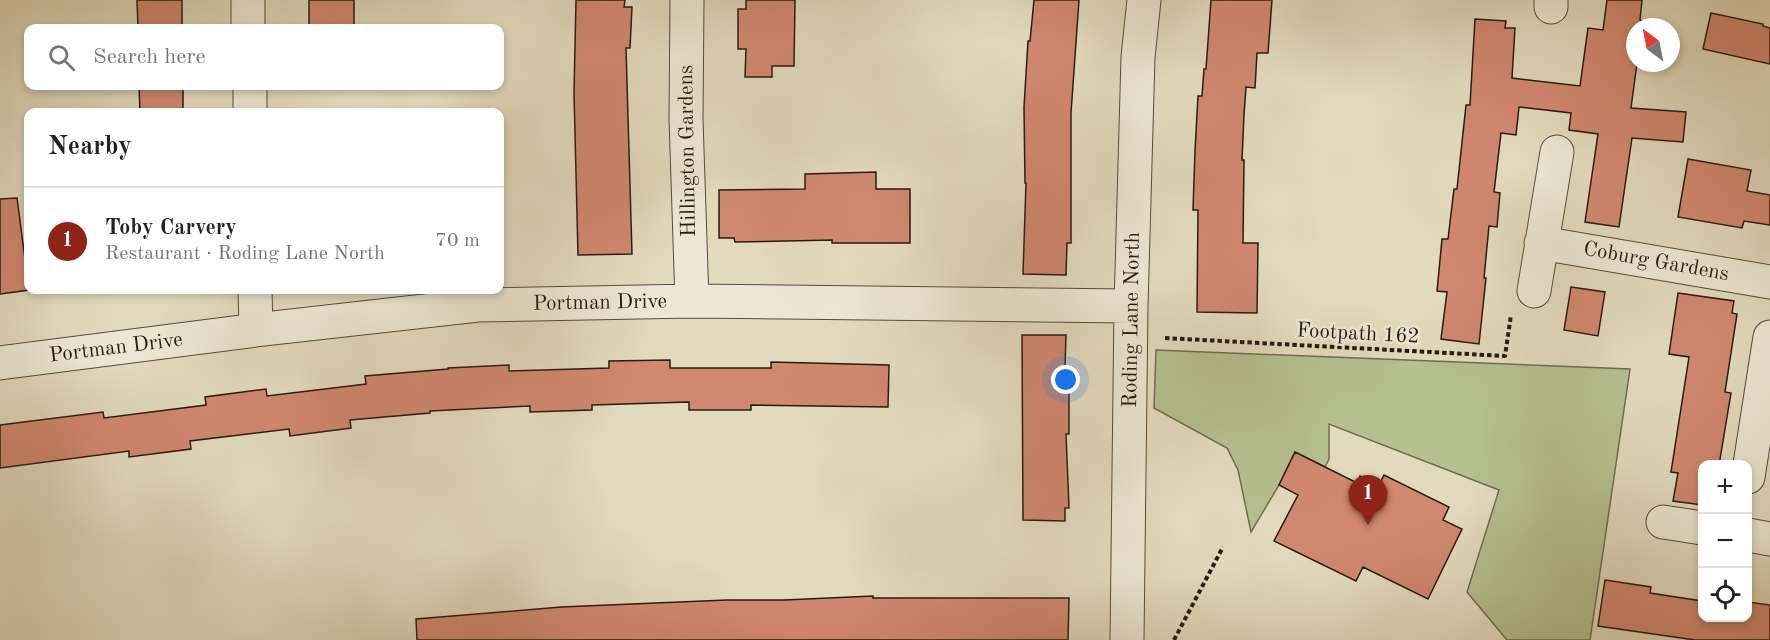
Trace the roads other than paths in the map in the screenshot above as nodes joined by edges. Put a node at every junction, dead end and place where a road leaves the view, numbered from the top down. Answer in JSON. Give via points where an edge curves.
{"nodes":[{"id":1,"x":248,"y":0,"type":"edge"},
{"id":2,"x":687,"y":0,"type":"edge"},
{"id":3,"x":1144,"y":0,"type":"edge"},
{"id":4,"x":248,"y":24,"type":"edge"},
{"id":5,"x":250,"y":90,"type":"edge"},
{"id":6,"x":250,"y":108,"type":"edge"},
{"id":7,"x":1557,"y":152,"type":"dead end"},
{"id":8,"x":1541,"y":243,"type":"junction"},
{"id":9,"x":1770,"y":282,"type":"edge"},
{"id":10,"x":1534,"y":291,"type":"road end"},
{"id":11,"x":255,"y":294,"type":"edge"},
{"id":12,"x":692,"y":302,"type":"junction"},
{"id":13,"x":1131,"y":321,"type":"junction"},
{"id":14,"x":256,"y":330,"type":"junction"},
{"id":15,"x":1770,"y":338,"type":"edge"},
{"id":16,"x":0,"y":363,"type":"edge"},
{"id":17,"x":1761,"y":447,"type":"edge"},
{"id":18,"x":1752,"y":468,"type":"edge"},
{"id":19,"x":1663,"y":522,"type":"dead end"},
{"id":20,"x":1698,"y":527,"type":"edge"},
{"id":21,"x":1752,"y":536,"type":"edge"},
{"id":22,"x":1770,"y":539,"type":"edge"},
{"id":23,"x":1127,"y":640,"type":"edge"}],
"edges":[{"from":1,"to":4,"type":"street"},
{"from":2,"to":12,"type":"street","name":"Hillington Gardens"},
{"from":3,"to":13,"type":"street","name":"Roding Lane North","via":[[1138,57]]},
{"from":5,"to":6,"type":"street"},
{"from":7,"to":8,"type":"street"},
{"from":8,"to":9,"type":"street","name":"Coburg Gardens"},
{"from":8,"to":10,"type":"street"},
{"from":11,"to":14,"type":"street"},
{"from":12,"to":13,"type":"street","name":"Portman Drive"},
{"from":12,"to":14,"type":"street","name":"Portman Drive","via":[[478,305]]},
{"from":13,"to":23,"type":"street","name":"Roding Lane North"},
{"from":14,"to":16,"type":"street","name":"Portman Drive"},
{"from":15,"to":17,"type":"street"},
{"from":17,"to":18,"type":"street"},
{"from":19,"to":20,"type":"street"},
{"from":21,"to":22,"type":"street"}]}
